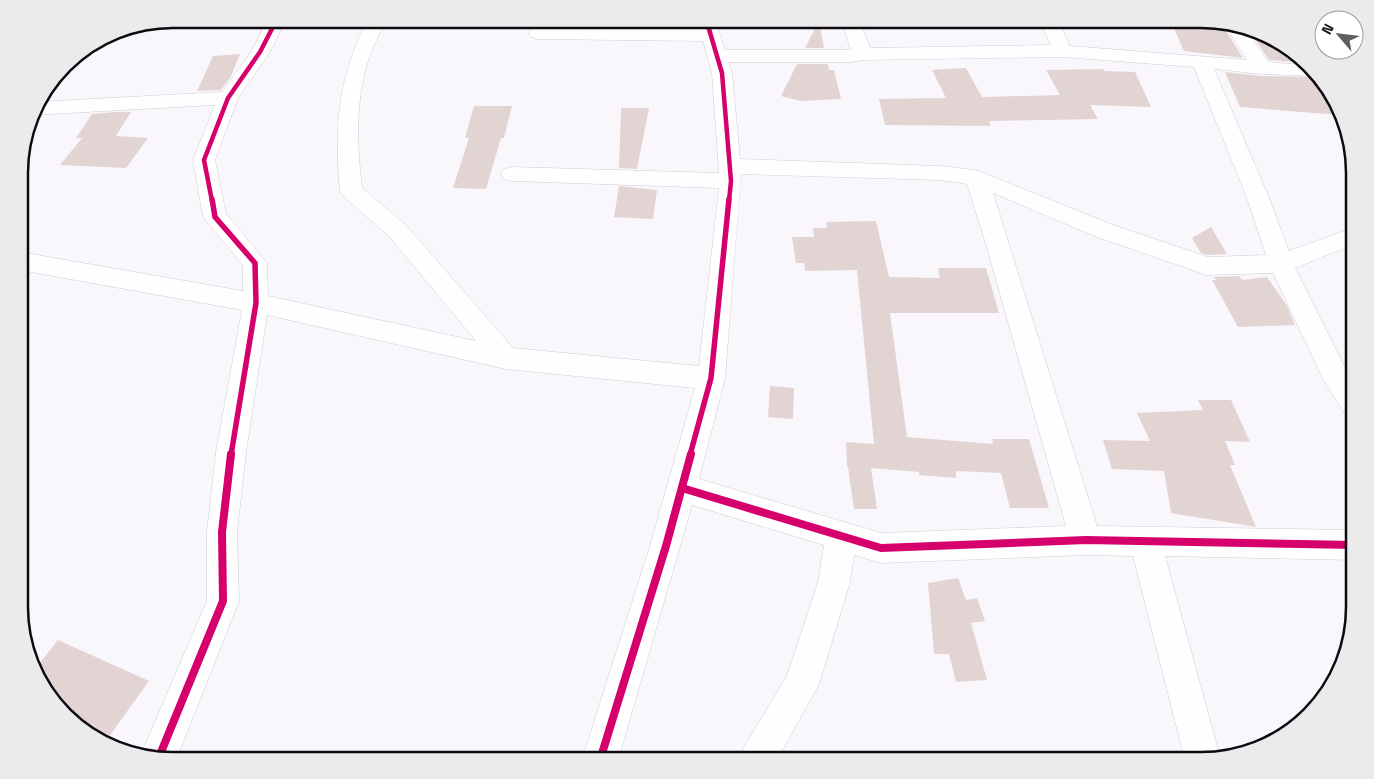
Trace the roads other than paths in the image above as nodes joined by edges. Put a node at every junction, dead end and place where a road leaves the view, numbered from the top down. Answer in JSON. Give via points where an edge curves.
{"nodes":[{"id":1,"x":272,"y":28,"type":"edge"},
{"id":2,"x":372,"y":28,"type":"edge"},
{"id":3,"x":853,"y":28,"type":"edge"},
{"id":4,"x":1052,"y":28,"type":"edge"},
{"id":5,"x":1239,"y":32,"type":"edge"},
{"id":6,"x":538,"y":33,"type":"dead end"},
{"id":7,"x":711,"y":36,"type":"edge"},
{"id":8,"x":1063,"y":51,"type":"junction"},
{"id":9,"x":863,"y":54,"type":"junction"},
{"id":10,"x":1202,"y":63,"type":"junction"},
{"id":11,"x":1262,"y":68,"type":"junction"},
{"id":12,"x":1304,"y":70,"type":"edge"},
{"id":13,"x":228,"y":98,"type":"junction"},
{"id":14,"x":43,"y":108,"type":"edge"},
{"id":15,"x":512,"y":174,"type":"dead end"},
{"id":16,"x":730,"y":174,"type":"junction"},
{"id":17,"x":976,"y":178,"type":"junction"},
{"id":18,"x":1346,"y":239,"type":"edge"},
{"id":19,"x":28,"y":261,"type":"edge"},
{"id":20,"x":1281,"y":264,"type":"junction"},
{"id":21,"x":256,"y":303,"type":"junction"},
{"id":22,"x":506,"y":358,"type":"junction"},
{"id":23,"x":711,"y":378,"type":"junction"},
{"id":24,"x":1346,"y":392,"type":"edge"},
{"id":25,"x":682,"y":488,"type":"junction"},
{"id":26,"x":841,"y":536,"type":"junction"},
{"id":27,"x":1086,"y":540,"type":"junction"},
{"id":28,"x":1145,"y":541,"type":"junction"},
{"id":29,"x":1346,"y":545,"type":"edge"},
{"id":30,"x":161,"y":751,"type":"edge"},
{"id":31,"x":762,"y":751,"type":"edge"},
{"id":32,"x":1201,"y":751,"type":"edge"},
{"id":33,"x":603,"y":752,"type":"edge"}],
"edges":[{"from":1,"to":13,"type":"street"},
{"from":2,"to":22,"type":"street","via":[[364,41],[348,104],[347,156],[351,191],[397,230]]},
{"from":3,"to":9,"type":"street"},
{"from":4,"to":8,"type":"street"},
{"from":5,"to":11,"type":"street"},
{"from":6,"to":7,"type":"street"},
{"from":7,"to":9,"type":"street","via":[[851,56]]},
{"from":7,"to":16,"type":"street","via":[[722,73]]},
{"from":8,"to":9,"type":"street"},
{"from":8,"to":10,"type":"street"},
{"from":10,"to":11,"type":"street"},
{"from":10,"to":20,"type":"street","via":[[1258,198]]},
{"from":11,"to":12,"type":"street"},
{"from":13,"to":14,"type":"street"},
{"from":13,"to":21,"type":"street","via":[[204,160],[215,217],[255,263]]},
{"from":15,"to":16,"type":"street"},
{"from":16,"to":17,"type":"street","via":[[940,173]]},
{"from":16,"to":23,"type":"street"},
{"from":17,"to":20,"type":"street","via":[[1105,232],[1207,266]]},
{"from":17,"to":27,"type":"street"},
{"from":18,"to":20,"type":"street"},
{"from":19,"to":21,"type":"street"},
{"from":20,"to":24,"type":"street"},
{"from":21,"to":22,"type":"street"},
{"from":21,"to":30,"type":"street","via":[[231,452],[222,532],[223,601]]},
{"from":22,"to":23,"type":"street"},
{"from":23,"to":25,"type":"street"},
{"from":25,"to":26,"type":"street"},
{"from":25,"to":33,"type":"street"},
{"from":26,"to":27,"type":"street","via":[[880,548]]},
{"from":26,"to":31,"type":"street","via":[[834,582],[802,684]]},
{"from":27,"to":28,"type":"street"},
{"from":28,"to":29,"type":"street"},
{"from":28,"to":32,"type":"street"}]}
